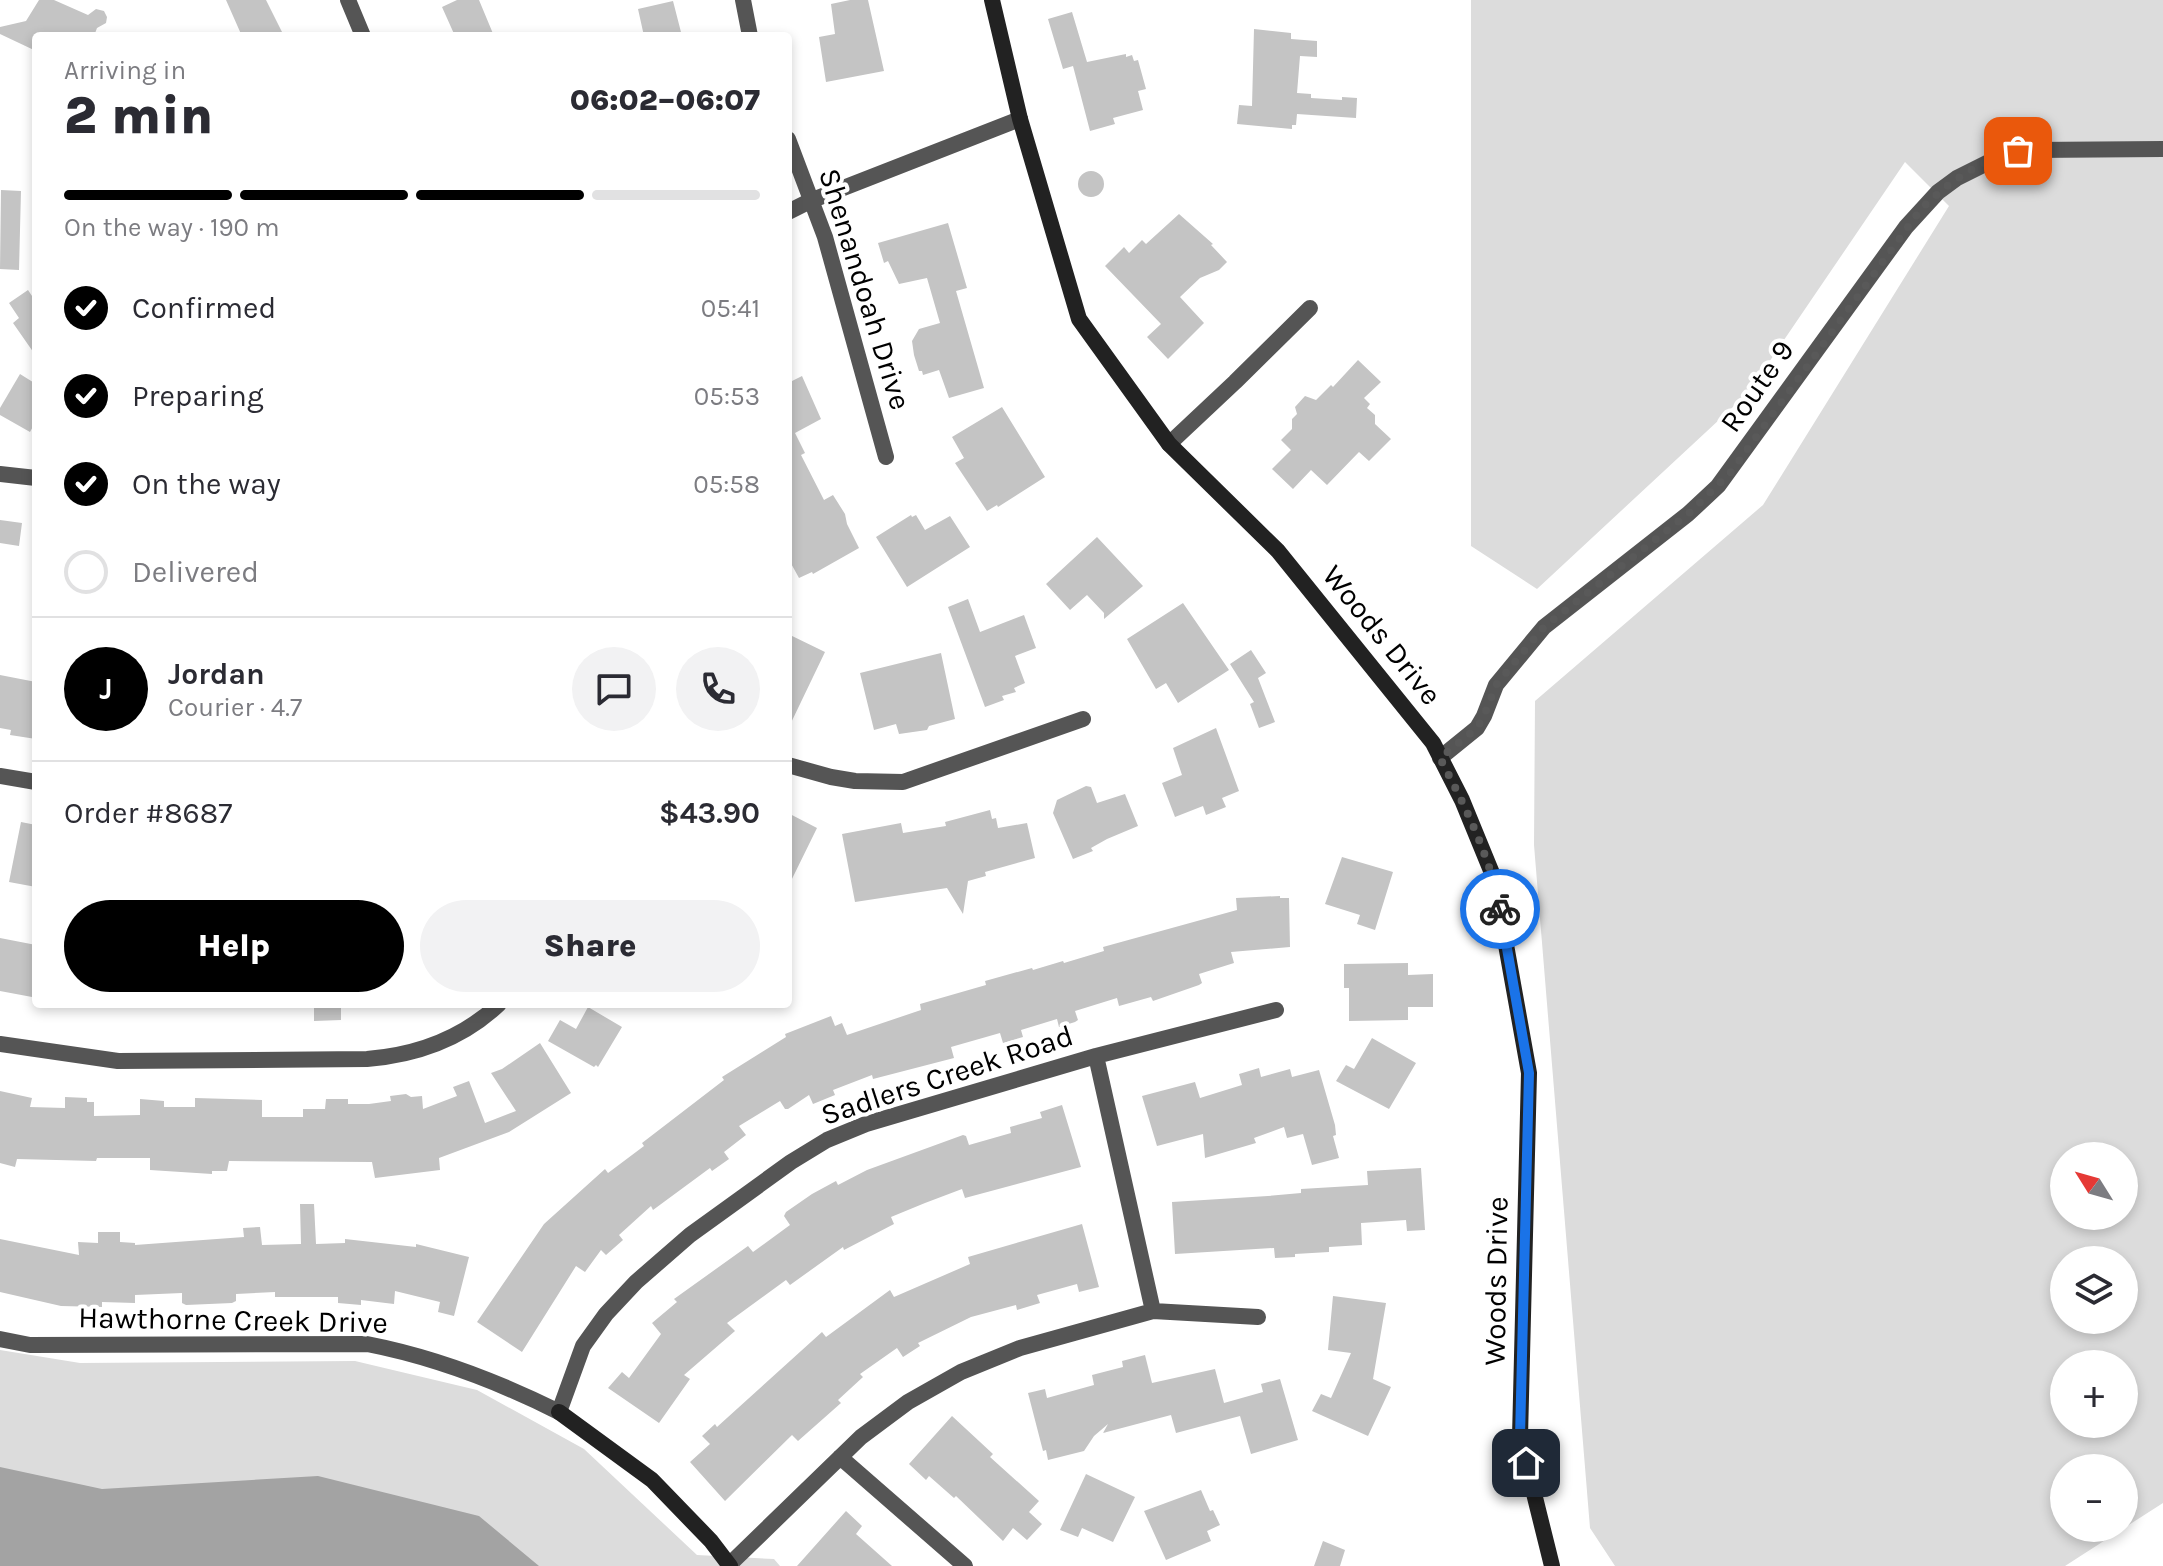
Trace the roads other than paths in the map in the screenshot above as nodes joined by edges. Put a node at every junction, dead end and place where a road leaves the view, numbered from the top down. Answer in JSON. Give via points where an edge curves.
{"nodes":[{"id":1,"x":348,"y":0,"type":"edge"},
{"id":2,"x":743,"y":0,"type":"edge"},
{"id":3,"x":992,"y":0,"type":"edge"},
{"id":4,"x":361,"y":32,"type":"edge"},
{"id":5,"x":749,"y":32,"type":"edge"},
{"id":6,"x":1020,"y":119,"type":"junction"},
{"id":7,"x":2163,"y":149,"type":"edge"},
{"id":8,"x":792,"y":150,"type":"edge"},
{"id":9,"x":810,"y":201,"type":"junction"},
{"id":10,"x":792,"y":210,"type":"edge"},
{"id":11,"x":1310,"y":308,"type":"dead end"},
{"id":12,"x":1169,"y":444,"type":"junction"},
{"id":13,"x":886,"y":457,"type":"dead end"},
{"id":14,"x":0,"y":474,"type":"edge"},
{"id":15,"x":32,"y":478,"type":"edge"},
{"id":16,"x":1083,"y":719,"type":"dead end"},
{"id":17,"x":1440,"y":758,"type":"junction"},
{"id":18,"x":792,"y":766,"type":"edge"},
{"id":19,"x":0,"y":776,"type":"edge"},
{"id":20,"x":32,"y":781,"type":"edge"},
{"id":21,"x":494,"y":1008,"type":"edge"},
{"id":22,"x":1276,"y":1010,"type":"dead end"},
{"id":23,"x":0,"y":1044,"type":"edge"},
{"id":24,"x":1096,"y":1056,"type":"junction"},
{"id":25,"x":1153,"y":1311,"type":"junction"},
{"id":26,"x":1258,"y":1317,"type":"dead end"},
{"id":27,"x":0,"y":1339,"type":"edge"},
{"id":28,"x":559,"y":1412,"type":"junction"},
{"id":29,"x":840,"y":1457,"type":"junction"},
{"id":30,"x":729,"y":1566,"type":"edge"},
{"id":31,"x":965,"y":1566,"type":"edge"},
{"id":32,"x":1552,"y":1566,"type":"edge"}],
"edges":[{"from":1,"to":4,"type":"street"},
{"from":2,"to":5,"type":"street"},
{"from":3,"to":6,"type":"street","name":"Woods Drive"},
{"from":6,"to":9,"type":"street"},
{"from":6,"to":12,"type":"street","name":"Woods Drive","via":[[1079,319]]},
{"from":7,"to":17,"type":"street","name":"Route 9","via":[[2018,151],[1972,169],[1938,192],[1906,227],[1725,479],[1544,627],[1496,685],[1477,728]]},
{"from":8,"to":9,"type":"street","name":"Shenandoah Drive"},
{"from":9,"to":10,"type":"street"},
{"from":9,"to":13,"type":"street","name":"Shenandoah Drive","via":[[825,237]]},
{"from":11,"to":12,"type":"street"},
{"from":12,"to":17,"type":"street","name":"Woods Drive","via":[[1278,551]]},
{"from":14,"to":15,"type":"street"},
{"from":16,"to":18,"type":"street","via":[[903,782],[855,781]]},
{"from":17,"to":32,"type":"street","name":"Woods Drive","via":[[1494,878],[1529,1073],[1520,1437]]},
{"from":19,"to":20,"type":"street"},
{"from":21,"to":23,"type":"street","via":[[434,1045],[367,1059],[118,1061]]},
{"from":22,"to":24,"type":"street","name":"Sadlers Creek Road"},
{"from":24,"to":25,"type":"street"},
{"from":24,"to":28,"type":"street","name":"Sadlers Creek Road","via":[[866,1124],[791,1162],[661,1259],[606,1314],[583,1346]]},
{"from":25,"to":26,"type":"street"},
{"from":25,"to":29,"type":"street","via":[[1020,1348],[961,1372],[884,1419]]},
{"from":27,"to":28,"type":"street","name":"Hawthorne Creek Drive","via":[[30,1345],[367,1344],[433,1361]]},
{"from":28,"to":30,"type":"street","name":"Hawthorne Creek Drive","via":[[652,1480]]},
{"from":29,"to":30,"type":"street"},
{"from":29,"to":31,"type":"street"}]}
